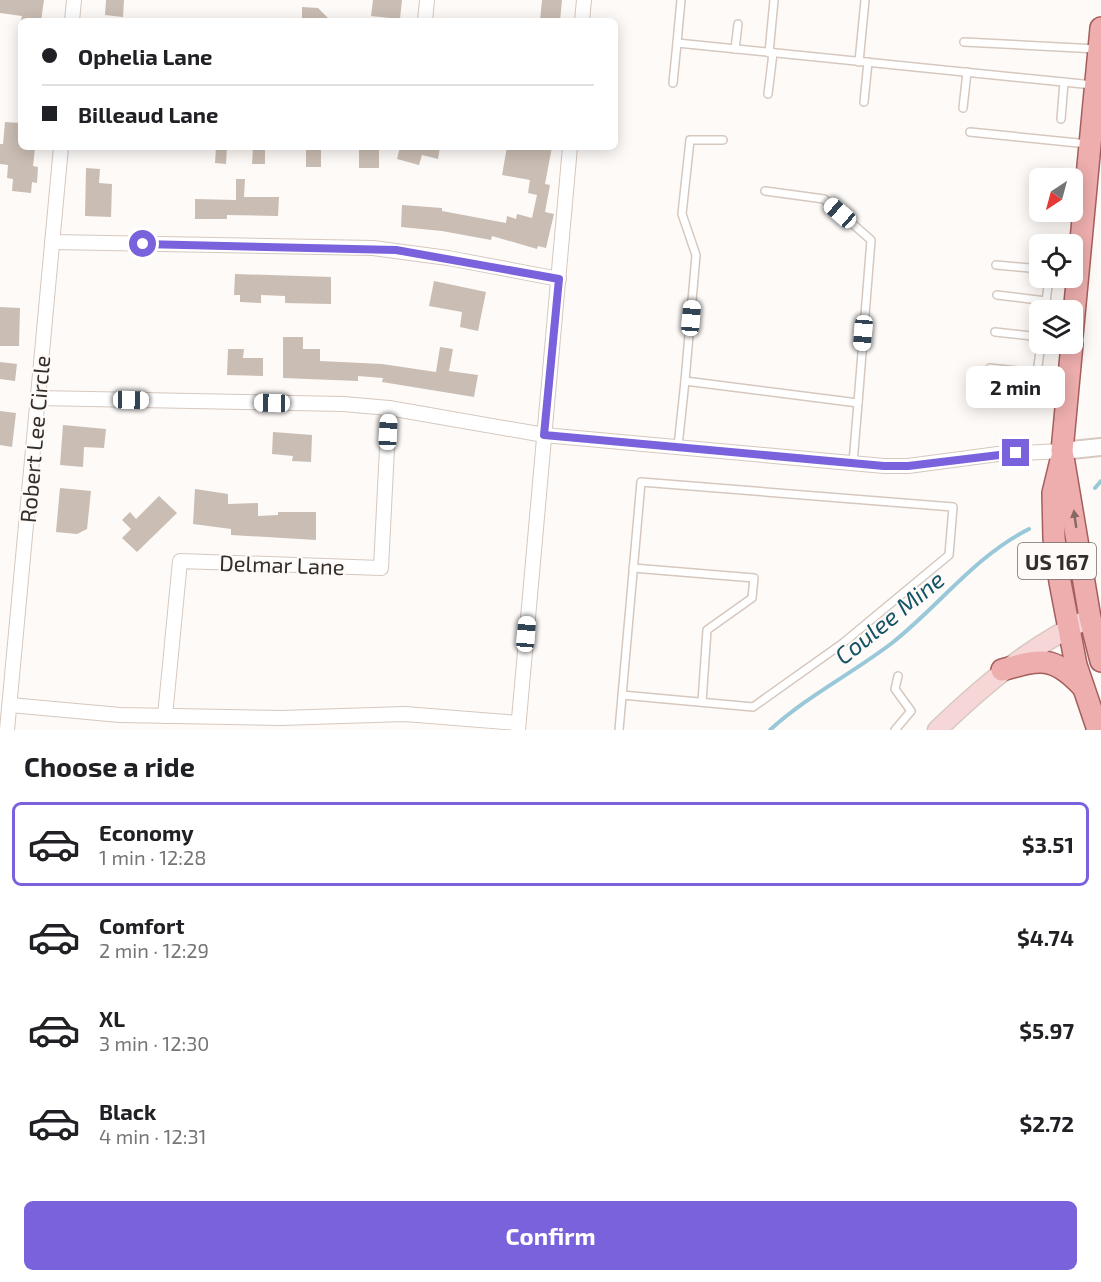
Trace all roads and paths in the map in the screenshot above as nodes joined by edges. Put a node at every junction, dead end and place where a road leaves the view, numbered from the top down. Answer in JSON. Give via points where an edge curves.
{"nodes":[{"id":1,"x":74,"y":0,"type":"edge"},
{"id":2,"x":427,"y":0,"type":"edge"},
{"id":3,"x":584,"y":0,"type":"edge"},
{"id":4,"x":681,"y":0,"type":"edge"},
{"id":5,"x":774,"y":0,"type":"edge"},
{"id":6,"x":865,"y":0,"type":"edge"},
{"id":7,"x":72,"y":18,"type":"edge"},
{"id":8,"x":425,"y":18,"type":"edge"},
{"id":9,"x":582,"y":18,"type":"edge"},
{"id":10,"x":738,"y":24,"type":"dead end"},
{"id":11,"x":1101,"y":28,"type":"edge"},
{"id":12,"x":964,"y":42,"type":"dead end"},
{"id":13,"x":677,"y":44,"type":"junction"},
{"id":14,"x":735,"y":49,"type":"junction"},
{"id":15,"x":1100,"y":50,"type":"edge"},
{"id":16,"x":771,"y":53,"type":"junction"},
{"id":17,"x":859,"y":62,"type":"junction"},
{"id":18,"x":868,"y":62,"type":"junction"},
{"id":19,"x":967,"y":72,"type":"junction"},
{"id":20,"x":1064,"y":82,"type":"junction"},
{"id":21,"x":673,"y":83,"type":"dead end"},
{"id":22,"x":1096,"y":85,"type":"junction"},
{"id":23,"x":768,"y":94,"type":"dead end"},
{"id":24,"x":864,"y":102,"type":"dead end"},
{"id":25,"x":963,"y":108,"type":"dead end"},
{"id":26,"x":1061,"y":119,"type":"dead end"},
{"id":27,"x":970,"y":132,"type":"dead end"},
{"id":28,"x":723,"y":140,"type":"dead end"},
{"id":29,"x":1090,"y":144,"type":"junction"},
{"id":30,"x":61,"y":150,"type":"edge"},
{"id":31,"x":570,"y":150,"type":"edge"},
{"id":32,"x":765,"y":190,"type":"dead end"},
{"id":33,"x":1079,"y":234,"type":"edge"},
{"id":34,"x":52,"y":242,"type":"junction"},
{"id":35,"x":996,"y":265,"type":"dead end"},
{"id":36,"x":1029,"y":268,"type":"edge"},
{"id":37,"x":559,"y":279,"type":"junction"},
{"id":38,"x":996,"y":295,"type":"dead end"},
{"id":39,"x":1038,"y":300,"type":"edge"},
{"id":40,"x":995,"y":332,"type":"dead end"},
{"id":41,"x":1029,"y":336,"type":"edge"},
{"id":42,"x":1040,"y":354,"type":"edge"},
{"id":43,"x":1071,"y":354,"type":"edge"},
{"id":44,"x":990,"y":368,"type":"dead end"},
{"id":45,"x":685,"y":381,"type":"junction"},
{"id":46,"x":38,"y":398,"type":"junction"},
{"id":47,"x":858,"y":403,"type":"junction"},
{"id":48,"x":389,"y":408,"type":"junction"},
{"id":49,"x":544,"y":435,"type":"junction"},
{"id":50,"x":678,"y":446,"type":"junction"},
{"id":51,"x":1101,"y":447,"type":"edge"},
{"id":52,"x":1062,"y":451,"type":"junction"},
{"id":53,"x":853,"y":463,"type":"junction"},
{"id":54,"x":633,"y":568,"type":"junction"},
{"id":55,"x":1094,"y":619,"type":"edge"},
{"id":56,"x":1067,"y":628,"type":"junction"},
{"id":57,"x":1101,"y":661,"type":"edge"},
{"id":58,"x":1002,"y":670,"type":"junction"},
{"id":59,"x":898,"y":676,"type":"dead end"},
{"id":60,"x":1084,"y":688,"type":"junction"},
{"id":61,"x":622,"y":695,"type":"junction"},
{"id":62,"x":702,"y":702,"type":"junction"},
{"id":63,"x":10,"y":705,"type":"junction"},
{"id":64,"x":165,"y":716,"type":"junction"},
{"id":65,"x":518,"y":727,"type":"edge"},
{"id":66,"x":7,"y":730,"type":"edge"},
{"id":67,"x":619,"y":730,"type":"edge"},
{"id":68,"x":895,"y":730,"type":"edge"},
{"id":69,"x":937,"y":730,"type":"edge"},
{"id":70,"x":1098,"y":730,"type":"edge"}],
"edges":[{"from":1,"to":7,"type":"street"},
{"from":2,"to":8,"type":"street"},
{"from":3,"to":9,"type":"street"},
{"from":4,"to":13,"type":"lane"},
{"from":5,"to":16,"type":"lane"},
{"from":6,"to":17,"type":"lane"},
{"from":10,"to":14,"type":"lane"},
{"from":11,"to":15,"type":"main road"},
{"from":12,"to":15,"type":"lane"},
{"from":13,"to":14,"type":"lane"},
{"from":13,"to":21,"type":"lane"},
{"from":14,"to":16,"type":"lane"},
{"from":15,"to":22,"type":"main road"},
{"from":16,"to":17,"type":"lane"},
{"from":16,"to":23,"type":"lane"},
{"from":17,"to":18,"type":"lane"},
{"from":18,"to":19,"type":"lane"},
{"from":18,"to":24,"type":"lane"},
{"from":19,"to":20,"type":"lane"},
{"from":19,"to":25,"type":"lane"},
{"from":20,"to":22,"type":"lane"},
{"from":20,"to":26,"type":"lane"},
{"from":22,"to":29,"type":"main road"},
{"from":27,"to":29,"type":"lane"},
{"from":28,"to":45,"type":"lane","via":[[690,140],[682,214],[696,255]]},
{"from":29,"to":33,"type":"main road"},
{"from":30,"to":34,"type":"street","name":"Robert Lee Circle"},
{"from":31,"to":37,"type":"street"},
{"from":32,"to":47,"type":"lane","via":[[824,199],[871,240]]},
{"from":34,"to":37,"type":"street","via":[[373,248]]},
{"from":34,"to":46,"type":"street","name":"Robert Lee Circle"},
{"from":35,"to":36,"type":"lane"},
{"from":37,"to":49,"type":"street"},
{"from":38,"to":39,"type":"lane"},
{"from":40,"to":41,"type":"lane"},
{"from":42,"to":44,"type":"lane","via":[[1037,374]]},
{"from":43,"to":52,"type":"main road","number":"US 167"},
{"from":45,"to":47,"type":"lane"},
{"from":45,"to":50,"type":"lane"},
{"from":46,"to":48,"type":"street"},
{"from":46,"to":63,"type":"street","name":"Robert Lee Circle"},
{"from":47,"to":53,"type":"lane"},
{"from":48,"to":49,"type":"street"},
{"from":48,"to":64,"type":"street","name":"Delmar Lane","via":[[381,568],[180,561]]},
{"from":49,"to":50,"type":"street"},
{"from":49,"to":65,"type":"street"},
{"from":50,"to":53,"type":"street"},
{"from":51,"to":52,"type":"street"},
{"from":52,"to":53,"type":"street","via":[[999,454],[908,466]]},
{"from":55,"to":52,"type":"main road","number":"US 167","one_way":true},
{"from":52,"to":56,"type":"main road","number":"US 167","via":[[1053,493],[1054,538]]},
{"from":54,"to":61,"type":"lane"},
{"from":54,"to":62,"type":"lane","via":[[754,578],[752,598],[707,630]]},
{"from":54,"to":62,"type":"lane","via":[[641,482],[953,507],[949,555],[843,642],[753,707]]},
{"from":55,"to":56,"type":"main road"},
{"from":55,"to":57,"type":"main road","number":"US 167"},
{"from":56,"to":58,"type":"main road"},
{"from":56,"to":60,"type":"main road","number":"US 167"},
{"from":58,"to":60,"type":"main road","via":[[1046,661],[1060,666]]},
{"from":58,"to":69,"type":"main road"},
{"from":59,"to":68,"type":"lane","via":[[895,689],[911,711]]},
{"from":60,"to":70,"type":"main road","number":"US 167"},
{"from":61,"to":62,"type":"lane"},
{"from":61,"to":67,"type":"lane"},
{"from":63,"to":64,"type":"street"},
{"from":63,"to":66,"type":"street","name":"Robert Lee Circle"},
{"from":64,"to":65,"type":"street","via":[[405,714]]}]}
